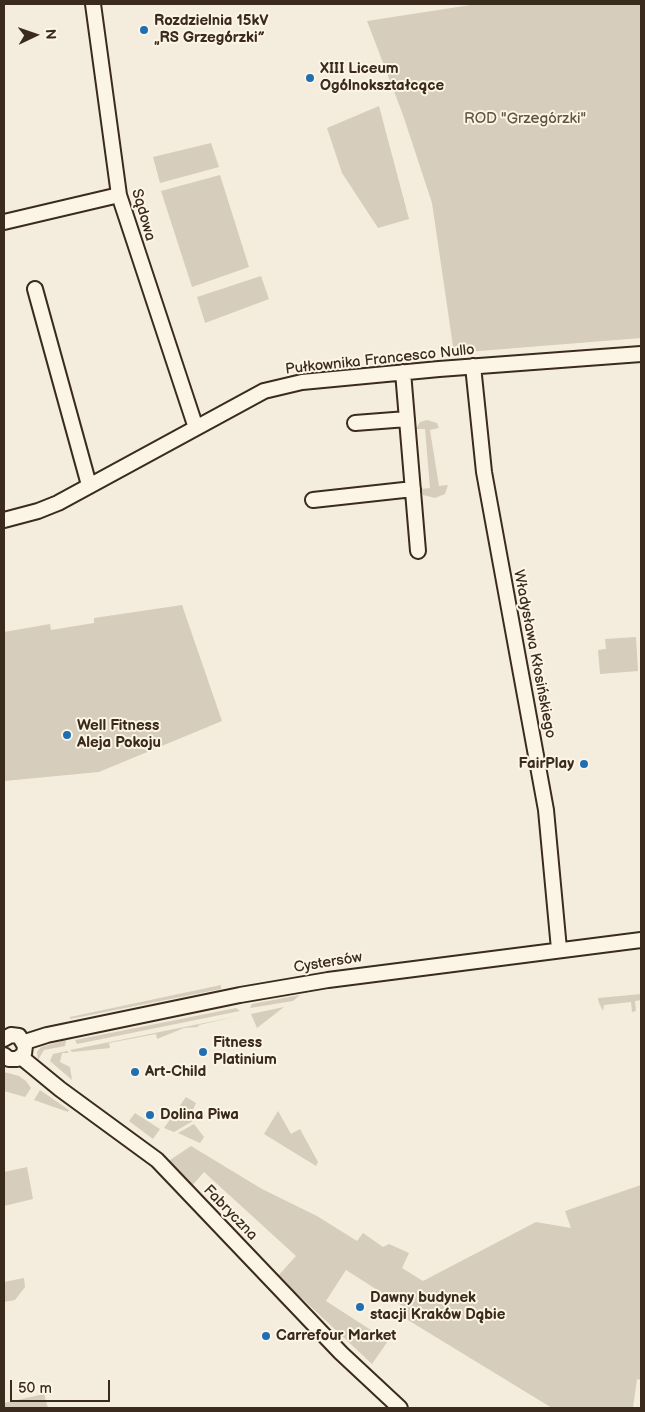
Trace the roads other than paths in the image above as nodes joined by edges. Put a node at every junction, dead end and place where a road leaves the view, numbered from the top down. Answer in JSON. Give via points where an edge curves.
{"nodes":[{"id":1,"x":93,"y":4,"type":"edge"},
{"id":2,"x":119,"y":195,"type":"junction"},
{"id":3,"x":4,"y":222,"type":"edge"},
{"id":4,"x":35,"y":288,"type":"dead end"},
{"id":5,"x":641,"y":354,"type":"edge"},
{"id":6,"x":473,"y":366,"type":"junction"},
{"id":7,"x":403,"y":372,"type":"junction"},
{"id":8,"x":407,"y":419,"type":"junction"},
{"id":9,"x":355,"y":423,"type":"dead end"},
{"id":10,"x":196,"y":428,"type":"junction"},
{"id":11,"x":89,"y":485,"type":"junction"},
{"id":12,"x":413,"y":490,"type":"junction"},
{"id":13,"x":313,"y":500,"type":"dead end"},
{"id":14,"x":4,"y":520,"type":"edge"},
{"id":15,"x":418,"y":551,"type":"dead end"},
{"id":16,"x":641,"y":940,"type":"edge"},
{"id":17,"x":559,"y":949,"type":"junction"},
{"id":18,"x":4,"y":1039,"type":"edge"},
{"id":19,"x":25,"y":1042,"type":"junction"},
{"id":20,"x":4,"y":1055,"type":"edge"},
{"id":21,"x":21,"y":1057,"type":"junction"},
{"id":22,"x":400,"y":1408,"type":"edge"}],
"edges":[{"from":1,"to":2,"type":"street","name":"Sądowa"},
{"from":2,"to":3,"type":"street"},
{"from":2,"to":10,"type":"street","name":"Sądowa"},
{"from":4,"to":11,"type":"street"},
{"from":5,"to":6,"type":"street","name":"Pułkownika Francesco Nullo"},
{"from":6,"to":7,"type":"street","name":"Pułkownika Francesco Nullo"},
{"from":6,"to":17,"type":"street","name":"Władysława Kłosińskiego","via":[[484,472],[546,810]]},
{"from":7,"to":8,"type":"street"},
{"from":7,"to":10,"type":"street","name":"Pułkownika Francesco Nullo","via":[[302,382],[264,391]]},
{"from":8,"to":9,"type":"street"},
{"from":8,"to":12,"type":"street"},
{"from":10,"to":11,"type":"street","name":"Pułkownika Francesco Nullo"},
{"from":11,"to":14,"type":"street","name":"Pułkownika Francesco Nullo","via":[[52,506]]},
{"from":12,"to":13,"type":"street"},
{"from":12,"to":15,"type":"street"},
{"from":16,"to":17,"type":"street","name":"Cystersów"},
{"from":17,"to":19,"type":"street","name":"Cystersów","via":[[307,983],[68,1030]]},
{"from":18,"to":19,"type":"street","via":[[15,1035]]},
{"from":19,"to":21,"type":"street"},
{"from":20,"to":21,"type":"street","via":[[13,1060]]},
{"from":21,"to":22,"type":"street","name":"Fabryczna","via":[[157,1160],[341,1353]]}]}
